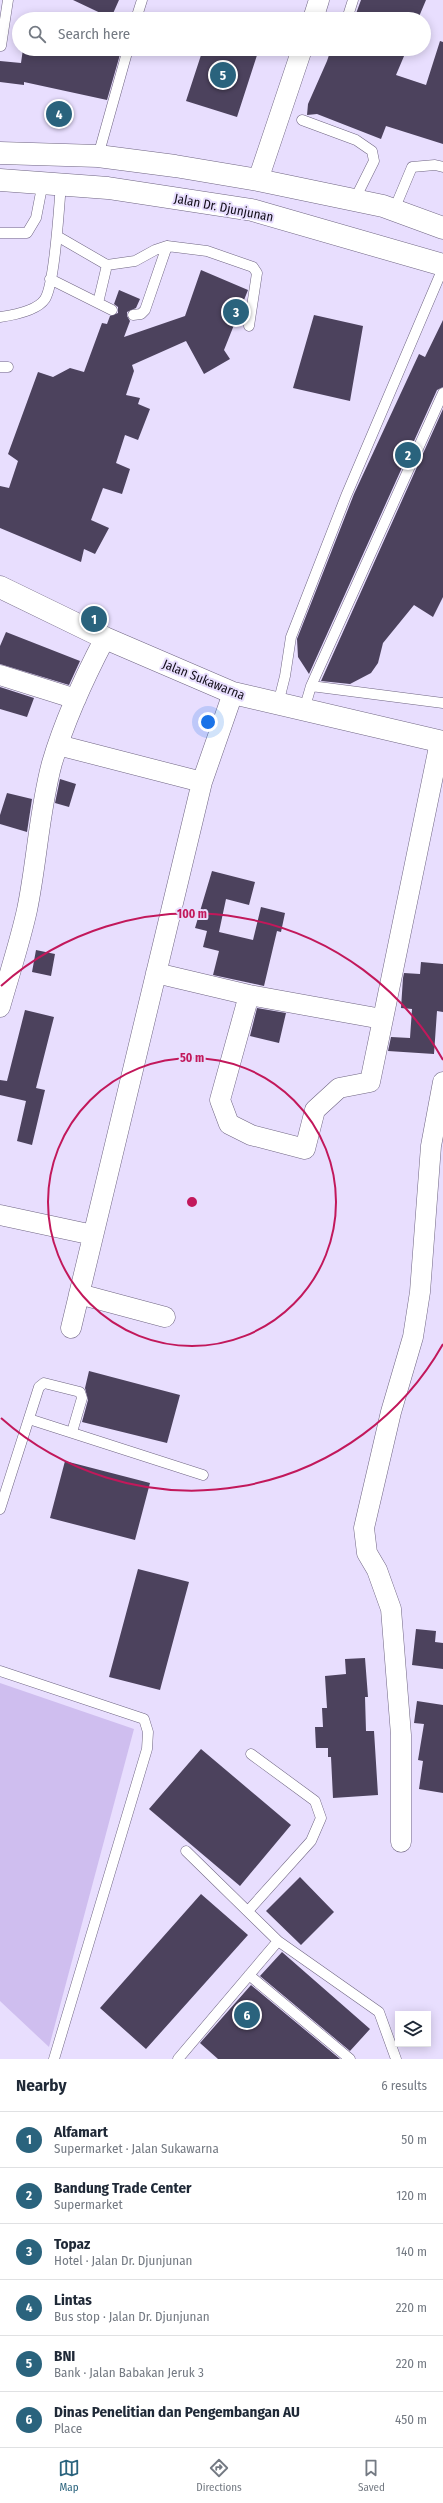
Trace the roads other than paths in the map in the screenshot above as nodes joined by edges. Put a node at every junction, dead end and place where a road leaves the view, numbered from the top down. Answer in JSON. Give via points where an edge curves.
{"nodes":[{"id":1,"x":8,"y":0,"type":"edge"},
{"id":2,"x":142,"y":0,"type":"edge"},
{"id":3,"x":319,"y":0,"type":"edge"},
{"id":4,"x":353,"y":0,"type":"edge"},
{"id":5,"x":138,"y":12,"type":"edge"},
{"id":6,"x":315,"y":12,"type":"edge"},
{"id":7,"x":349,"y":12,"type":"edge"},
{"id":8,"x":1,"y":46,"type":"edge"},
{"id":9,"x":126,"y":56,"type":"edge"},
{"id":10,"x":300,"y":56,"type":"edge"},
{"id":11,"x":302,"y":120,"type":"dead end"},
{"id":12,"x":0,"y":153,"type":"edge"},
{"id":13,"x":98,"y":156,"type":"junction"},
{"id":14,"x":443,"y":167,"type":"edge"},
{"id":15,"x":0,"y":180,"type":"edge"},
{"id":16,"x":258,"y":180,"type":"junction"},
{"id":17,"x":52,"y":183,"type":"junction"},
{"id":18,"x":354,"y":201,"type":"junction"},
{"id":19,"x":394,"y":210,"type":"junction"},
{"id":20,"x":443,"y":228,"type":"edge"},
{"id":21,"x":0,"y":233,"type":"edge"},
{"id":22,"x":57,"y":236,"type":"junction"},
{"id":23,"x":167,"y":246,"type":"junction"},
{"id":24,"x":107,"y":265,"type":"junction"},
{"id":25,"x":443,"y":265,"type":"edge"},
{"id":26,"x":443,"y":268,"type":"edge"},
{"id":27,"x":50,"y":279,"type":"junction"},
{"id":28,"x":98,"y":304,"type":"junction"},
{"id":29,"x":112,"y":310,"type":"dead end"},
{"id":30,"x":133,"y":315,"type":"dead end"},
{"id":31,"x":0,"y":318,"type":"edge"},
{"id":32,"x":250,"y":326,"type":"dead end"},
{"id":33,"x":443,"y":393,"type":"edge"},
{"id":34,"x":0,"y":587,"type":"edge"},
{"id":35,"x":105,"y":638,"type":"junction"},
{"id":36,"x":0,"y":675,"type":"edge"},
{"id":37,"x":311,"y":686,"type":"junction"},
{"id":38,"x":233,"y":693,"type":"junction"},
{"id":39,"x":76,"y":699,"type":"junction"},
{"id":40,"x":443,"y":703,"type":"edge"},
{"id":41,"x":278,"y":704,"type":"junction"},
{"id":42,"x":304,"y":710,"type":"junction"},
{"id":43,"x":441,"y":742,"type":"edge"},
{"id":44,"x":58,"y":745,"type":"junction"},
{"id":45,"x":202,"y":782,"type":"junction"},
{"id":46,"x":156,"y":973,"type":"junction"},
{"id":47,"x":248,"y":995,"type":"junction"},
{"id":48,"x":0,"y":1007,"type":"edge"},
{"id":49,"x":382,"y":1019,"type":"junction"},
{"id":50,"x":443,"y":1082,"type":"edge"},
{"id":51,"x":0,"y":1215,"type":"edge"},
{"id":52,"x":93,"y":1235,"type":"junction"},
{"id":53,"x":79,"y":1294,"type":"junction"},
{"id":54,"x":165,"y":1317,"type":"dead end"},
{"id":55,"x":71,"y":1328,"type":"dead end"},
{"id":56,"x":29,"y":1418,"type":"junction"},
{"id":57,"x":72,"y":1432,"type":"junction"},
{"id":58,"x":203,"y":1475,"type":"dead end"},
{"id":59,"x":0,"y":1509,"type":"edge"},
{"id":60,"x":0,"y":1671,"type":"edge"},
{"id":61,"x":251,"y":1754,"type":"dead end"},
{"id":62,"x":401,"y":1842,"type":"dead end"},
{"id":63,"x":186,"y":1851,"type":"dead end"},
{"id":64,"x":248,"y":1912,"type":"junction"},
{"id":65,"x":278,"y":1941,"type":"junction"},
{"id":66,"x":250,"y":1976,"type":"junction"},
{"id":67,"x":54,"y":2059,"type":"edge"},
{"id":68,"x":178,"y":2059,"type":"edge"},
{"id":69,"x":350,"y":2059,"type":"edge"},
{"id":70,"x":396,"y":2059,"type":"edge"}],
"edges":[{"from":1,"to":8,"type":"lane"},
{"from":2,"to":5,"type":"lane"},
{"from":3,"to":6,"type":"street"},
{"from":4,"to":7,"type":"lane"},
{"from":9,"to":13,"type":"lane"},
{"from":10,"to":16,"type":"street"},
{"from":11,"to":18,"type":"lane","via":[[356,140],[372,151],[374,161]]},
{"from":12,"to":13,"type":"main road"},
{"from":13,"to":16,"type":"main road"},
{"from":14,"to":19,"type":"lane","via":[[412,167]]},
{"from":15,"to":17,"type":"main road","name":"Jalan Dr. Djunjunan"},
{"from":16,"to":18,"type":"main road"},
{"from":17,"to":21,"type":"lane","via":[[27,233]]},
{"from":17,"to":22,"type":"lane"},
{"from":17,"to":25,"type":"main road","name":"Jalan Dr. Djunjunan","via":[[115,189],[252,210]]},
{"from":18,"to":19,"type":"main road"},
{"from":19,"to":20,"type":"main road"},
{"from":22,"to":24,"type":"lane"},
{"from":22,"to":27,"type":"lane"},
{"from":23,"to":24,"type":"lane","via":[[135,261]]},
{"from":23,"to":30,"type":"lane","via":[[145,310],[141,314]]},
{"from":23,"to":32,"type":"lane","via":[[208,251],[256,269]]},
{"from":24,"to":28,"type":"lane"},
{"from":26,"to":41,"type":"lane","via":[[346,496],[291,636],[288,663]]},
{"from":27,"to":28,"type":"lane"},
{"from":27,"to":31,"type":"lane","via":[[47,293],[38,306]]},
{"from":28,"to":29,"type":"lane"},
{"from":33,"to":37,"type":"lane"},
{"from":34,"to":35,"type":"main road","name":"Jalan Sukawarna"},
{"from":35,"to":38,"type":"main road","name":"Jalan Sukawarna"},
{"from":35,"to":39,"type":"street"},
{"from":36,"to":39,"type":"street"},
{"from":37,"to":40,"type":"lane"},
{"from":37,"to":42,"type":"lane"},
{"from":38,"to":41,"type":"main road","name":"Jalan Sukawarna"},
{"from":38,"to":45,"type":"street"},
{"from":39,"to":44,"type":"street"},
{"from":41,"to":42,"type":"main road","name":"Jalan Sukawarna"},
{"from":42,"to":43,"type":"main road","name":"Jalan Sukawarna"},
{"from":43,"to":49,"type":"street"},
{"from":44,"to":45,"type":"street"},
{"from":44,"to":48,"type":"street","via":[[44,801],[27,910]]},
{"from":45,"to":46,"type":"street"},
{"from":46,"to":47,"type":"street"},
{"from":46,"to":52,"type":"street"},
{"from":47,"to":49,"type":"street"},
{"from":47,"to":49,"type":"street","via":[[220,1100],[229,1124],[251,1134],[305,1149],[315,1110],[339,1088],[370,1082]]},
{"from":50,"to":62,"type":"street","via":[[431,1146],[420,1292],[413,1337],[391,1412],[364,1528],[367,1553],[377,1570],[391,1609],[401,1735]]},
{"from":51,"to":52,"type":"street"},
{"from":52,"to":53,"type":"street"},
{"from":53,"to":54,"type":"street"},
{"from":53,"to":55,"type":"street"},
{"from":56,"to":57,"type":"lane"},
{"from":56,"to":57,"type":"lane","via":[[38,1387],[44,1383],[80,1392],[82,1398]]},
{"from":56,"to":59,"type":"lane"},
{"from":57,"to":58,"type":"lane"},
{"from":60,"to":67,"type":"lane","via":[[139,1717],[144,1720],[148,1732],[147,1749]]},
{"from":61,"to":64,"type":"lane","via":[[315,1801],[321,1818],[311,1841]]},
{"from":63,"to":64,"type":"lane"},
{"from":64,"to":65,"type":"lane"},
{"from":65,"to":66,"type":"lane"},
{"from":65,"to":70,"type":"lane","via":[[379,2012]]},
{"from":66,"to":68,"type":"lane"},
{"from":66,"to":69,"type":"lane"}]}
